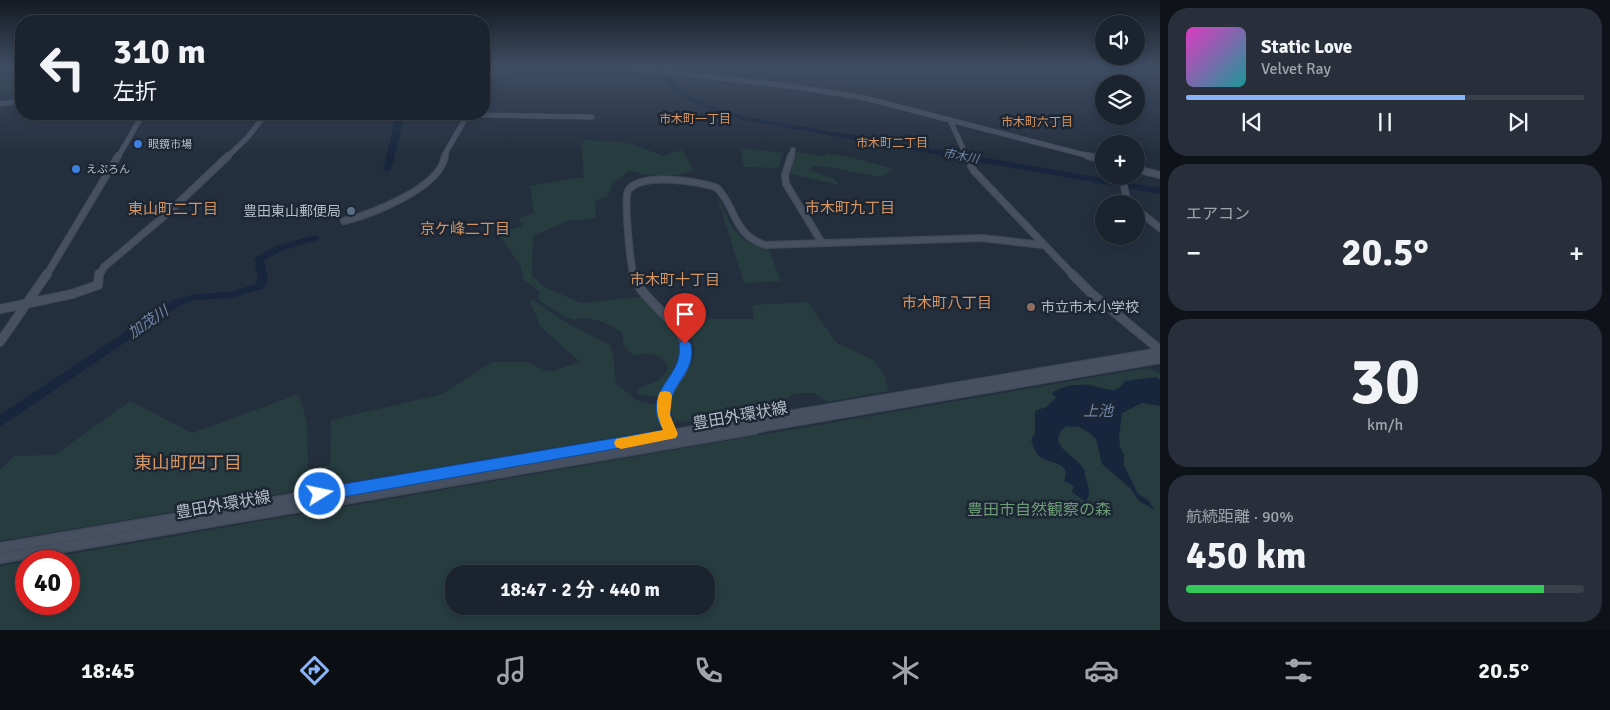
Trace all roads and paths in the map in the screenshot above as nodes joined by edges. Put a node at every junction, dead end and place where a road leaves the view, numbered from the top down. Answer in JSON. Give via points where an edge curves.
{"nodes":[{"id":1,"x":850,"y":95,"type":"edge"},
{"id":2,"x":15,"y":102,"type":"edge"},
{"id":3,"x":0,"y":104,"type":"edge"},
{"id":4,"x":490,"y":115,"type":"edge"},
{"id":5,"x":592,"y":117,"type":"dead end"},
{"id":6,"x":139,"y":120,"type":"edge"},
{"id":7,"x":262,"y":120,"type":"edge"},
{"id":8,"x":464,"y":120,"type":"edge"},
{"id":9,"x":950,"y":120,"type":"junction"},
{"id":10,"x":793,"y":150,"type":"dead end"},
{"id":11,"x":1095,"y":158,"type":"edge"},
{"id":12,"x":1145,"y":171,"type":"edge"},
{"id":13,"x":1160,"y":175,"type":"edge"},
{"id":14,"x":1145,"y":216,"type":"edge"},
{"id":15,"x":344,"y":221,"type":"dead end"},
{"id":16,"x":1160,"y":228,"type":"edge"},
{"id":17,"x":822,"y":243,"type":"junction"},
{"id":18,"x":1042,"y":245,"type":"junction"},
{"id":19,"x":28,"y":303,"type":"junction"},
{"id":20,"x":0,"y":308,"type":"edge"},
{"id":21,"x":0,"y":342,"type":"edge"},
{"id":22,"x":1160,"y":351,"type":"edge"},
{"id":23,"x":1160,"y":359,"type":"edge"},
{"id":24,"x":672,"y":438,"type":"junction"},
{"id":25,"x":0,"y":548,"type":"edge"},
{"id":26,"x":0,"y":558,"type":"edge"}],
"edges":[{"from":1,"to":9,"type":"street"},
{"from":2,"to":3,"type":"street"},
{"from":4,"to":5,"type":"street"},
{"from":6,"to":19,"type":"street"},
{"from":7,"to":19,"type":"street","via":[[248,138],[169,212],[104,267],[98,274],[98,285]]},
{"from":8,"to":15,"type":"street","via":[[446,152],[444,164],[424,186],[364,216]]},
{"from":9,"to":11,"type":"street"},
{"from":9,"to":18,"type":"street","via":[[974,171]]},
{"from":10,"to":17,"type":"street","via":[[785,175],[786,184]]},
{"from":12,"to":13,"type":"street"},
{"from":14,"to":16,"type":"street"},
{"from":17,"to":18,"type":"street","via":[[982,238]]},
{"from":17,"to":24,"type":"street","via":[[770,246],[753,241],[743,234],[720,191],[706,183],[647,181],[630,187],[633,274],[643,292],[680,334],[686,348],[686,362],[664,401],[663,415]]},
{"from":18,"to":22,"type":"street","via":[[1091,293]]},
{"from":19,"to":20,"type":"street"},
{"from":19,"to":21,"type":"street"},
{"from":22,"to":24,"type":"street","name":"豊田外環状線"},
{"from":23,"to":24,"type":"street","name":"豊田外環状線"},
{"from":24,"to":25,"type":"street","name":"豊田外環状線"},
{"from":24,"to":26,"type":"street","name":"豊田外環状線"}]}
